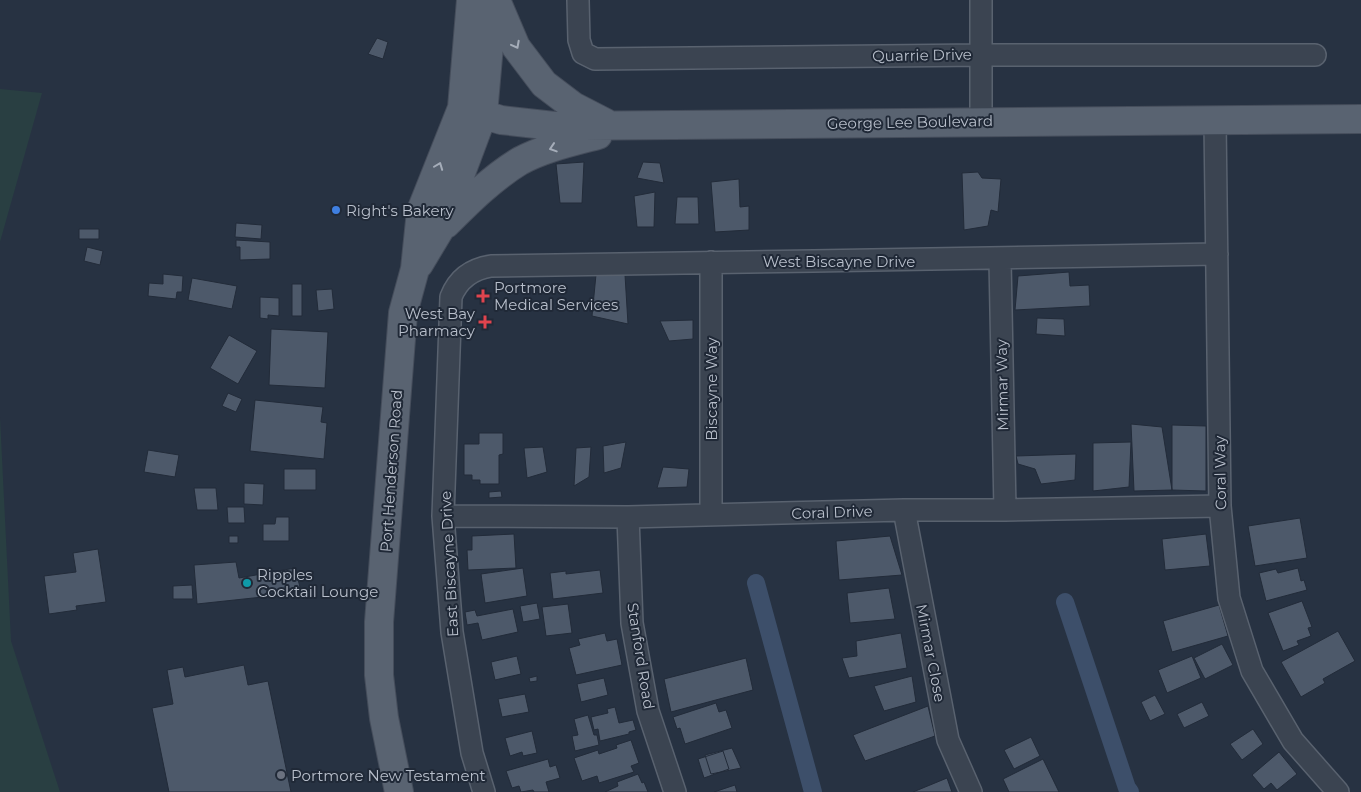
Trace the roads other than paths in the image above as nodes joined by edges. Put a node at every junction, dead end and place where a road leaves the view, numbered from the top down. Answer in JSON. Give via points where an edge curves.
{"nodes":[{"id":1,"x":471,"y":0,"type":"edge"},
{"id":2,"x":495,"y":0,"type":"edge"},
{"id":3,"x":578,"y":0,"type":"edge"},
{"id":4,"x":982,"y":0,"type":"edge"},
{"id":5,"x":981,"y":55,"type":"junction"},
{"id":6,"x":1315,"y":55,"type":"dead end"},
{"id":7,"x":472,"y":111,"type":"junction"},
{"id":8,"x":1350,"y":119,"type":"edge"},
{"id":9,"x":981,"y":121,"type":"junction"},
{"id":10,"x":1215,"y":121,"type":"junction"},
{"id":11,"x":622,"y":126,"type":"junction"},
{"id":12,"x":440,"y":230,"type":"junction"},
{"id":13,"x":1217,"y":254,"type":"junction"},
{"id":14,"x":1000,"y":260,"type":"junction"},
{"id":15,"x":711,"y":262,"type":"junction"},
{"id":16,"x":416,"y":270,"type":"junction"},
{"id":17,"x":465,"y":277,"type":"joint"},
{"id":18,"x":1220,"y":506,"type":"junction"},
{"id":19,"x":904,"y":510,"type":"junction"},
{"id":20,"x":1005,"y":510,"type":"junction"},
{"id":21,"x":444,"y":516,"type":"junction"},
{"id":22,"x":711,"y":516,"type":"junction"},
{"id":23,"x":628,"y":517,"type":"junction"},
{"id":24,"x":399,"y":792,"type":"edge"},
{"id":25,"x":484,"y":792,"type":"edge"},
{"id":26,"x":675,"y":792,"type":"edge"},
{"id":27,"x":971,"y":792,"type":"edge"},
{"id":28,"x":1338,"y":792,"type":"edge"}],
"edges":[{"from":1,"to":7,"type":"main road","name":"Port Henderson Road"},
{"from":2,"to":7,"type":"main road","name":"Port Henderson Road"},
{"from":2,"to":11,"type":"main road","one_way":true,"via":[[516,47],[544,84],[572,106]]},
{"from":3,"to":5,"type":"street","name":"Quarrie Drive","via":[[579,40],[583,53],[595,59]]},
{"from":4,"to":5,"type":"street"},
{"from":5,"to":6,"type":"street","name":"Quarrie Drive"},
{"from":5,"to":9,"type":"street"},
{"from":7,"to":11,"type":"main road","name":"George Lee Boulevard","via":[[501,120],[554,126]]},
{"from":7,"to":12,"type":"main road","name":"Port Henderson Road"},
{"from":16,"to":7,"type":"main road","name":"Port Henderson Road","one_way":true,"via":[[422,212]]},
{"from":8,"to":10,"type":"main road","name":"George Lee Boulevard"},
{"from":9,"to":10,"type":"main road","name":"George Lee Boulevard"},
{"from":9,"to":11,"type":"main road","name":"George Lee Boulevard"},
{"from":10,"to":13,"type":"street","name":"Coral Way"},
{"from":11,"to":12,"type":"main road","one_way":true,"via":[[521,161],[472,198]]},
{"from":12,"to":16,"type":"main road","name":"Port Henderson Road"},
{"from":13,"to":14,"type":"street","name":"West Biscayne Drive"},
{"from":13,"to":18,"type":"street","name":"Coral Way"},
{"from":14,"to":15,"type":"street","name":"West Biscayne Drive"},
{"from":14,"to":20,"type":"street","name":"Mirmar Way"},
{"from":15,"to":17,"type":"street","name":"West Biscayne Drive","via":[[490,266]]},
{"from":15,"to":22,"type":"street","name":"Biscayne Way"},
{"from":16,"to":24,"type":"main road","name":"Port Henderson Road","via":[[403,313],[379,622],[379,675],[384,718]]},
{"from":17,"to":21,"type":"street","name":"East Biscayne Drive","via":[[451,297]]},
{"from":18,"to":20,"type":"street","name":"Coral Drive"},
{"from":18,"to":28,"type":"street","name":"Coral Way","via":[[1229,598],[1252,671],[1293,741]]},
{"from":19,"to":20,"type":"street","name":"Coral Drive"},
{"from":19,"to":22,"type":"street","name":"Coral Drive"},
{"from":19,"to":27,"type":"street","name":"Mirmar Close","via":[[948,740]]},
{"from":21,"to":23,"type":"street","name":"Coral Drive"},
{"from":21,"to":25,"type":"street","name":"East Biscayne Drive","via":[[452,632],[472,753]]},
{"from":22,"to":23,"type":"street","name":"Coral Drive"},
{"from":23,"to":26,"type":"street","name":"Stanford Road","via":[[632,623],[648,711]]}]}
